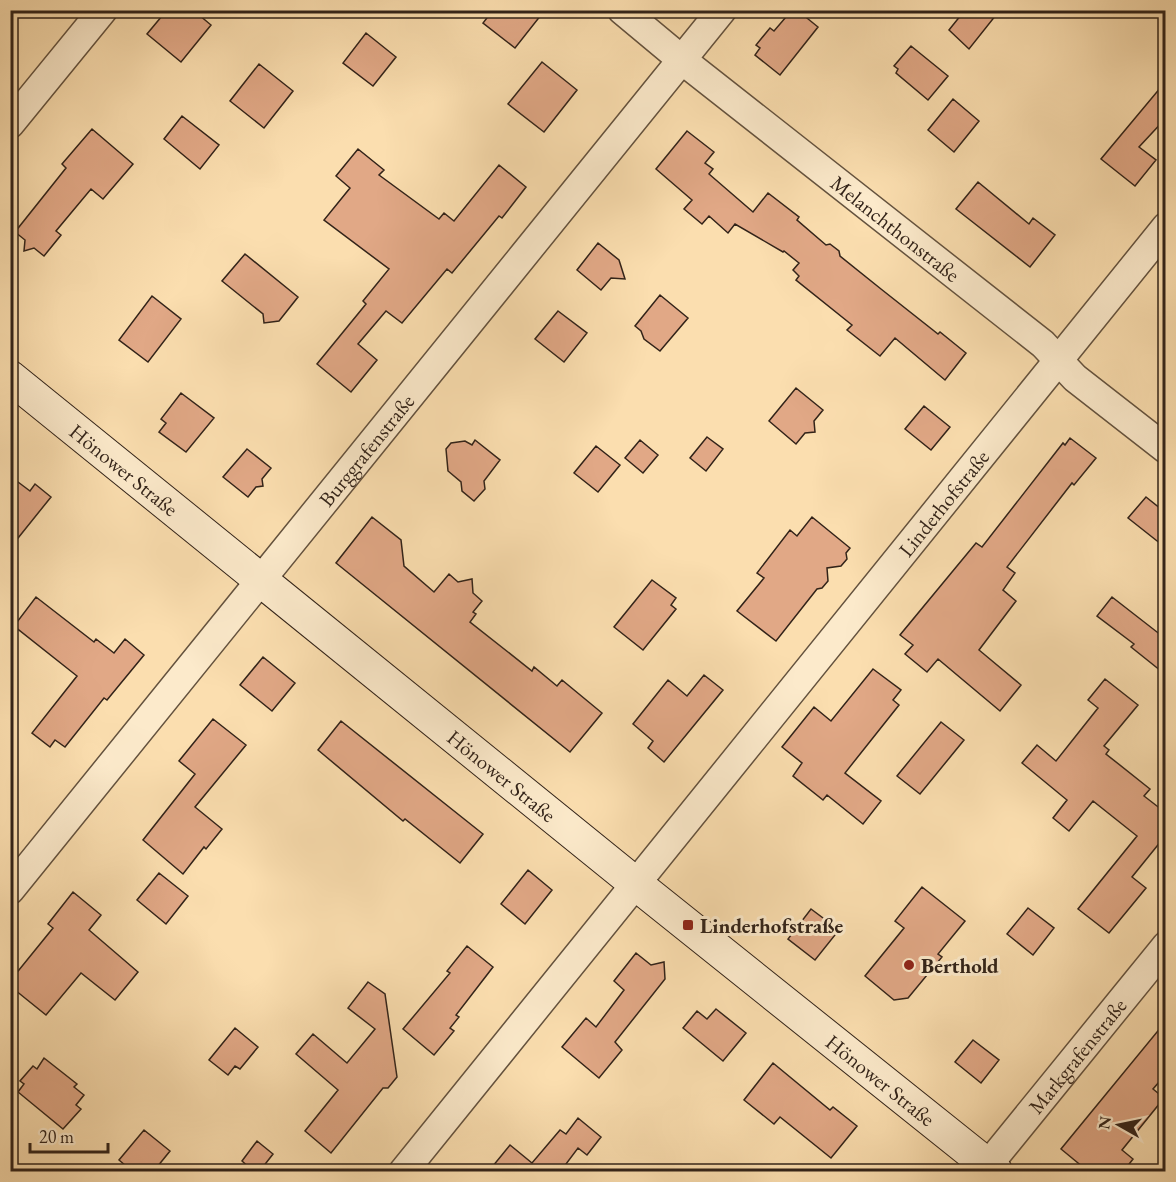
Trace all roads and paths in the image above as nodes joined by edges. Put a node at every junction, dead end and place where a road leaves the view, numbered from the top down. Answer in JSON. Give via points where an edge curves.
{"nodes":[{"id":1,"x":103,"y":10,"type":"edge"},
{"id":2,"x":622,"y":10,"type":"edge"},
{"id":3,"x":722,"y":10,"type":"edge"},
{"id":4,"x":682,"y":60,"type":"junction"},
{"id":5,"x":10,"y":124,"type":"edge"},
{"id":6,"x":1166,"y":227,"type":"edge"},
{"id":7,"x":1058,"y":362,"type":"junction"},
{"id":8,"x":10,"y":377,"type":"edge"},
{"id":9,"x":1166,"y":449,"type":"edge"},
{"id":10,"x":261,"y":581,"type":"junction"},
{"id":11,"x":636,"y":884,"type":"junction"},
{"id":12,"x":10,"y":890,"type":"edge"},
{"id":13,"x":1166,"y":946,"type":"edge"},
{"id":14,"x":992,"y":1168,"type":"edge"},
{"id":15,"x":403,"y":1172,"type":"edge"}],
"edges":[{"from":1,"to":5,"type":"street"},
{"from":2,"to":4,"type":"street","name":"Melanchthonstraße"},
{"from":3,"to":4,"type":"street","name":"Burggrafenstraße"},
{"from":4,"to":7,"type":"street","name":"Melanchthonstraße","via":[[1043,344]]},
{"from":4,"to":10,"type":"street","name":"Burggrafenstraße"},
{"from":6,"to":7,"type":"street","name":"Linderhofstraße"},
{"from":7,"to":9,"type":"street","name":"Melanchthonstraße"},
{"from":7,"to":11,"type":"street","name":"Linderhofstraße"},
{"from":8,"to":10,"type":"main road","name":"Hönower Straße"},
{"from":10,"to":11,"type":"main road","name":"Hönower Straße"},
{"from":10,"to":12,"type":"street","name":"Burggrafenstraße"},
{"from":11,"to":14,"type":"main road","name":"Hönower Straße"},
{"from":11,"to":15,"type":"street","name":"Linderhofstraße"},
{"from":13,"to":14,"type":"street","name":"Markgrafenstraße"}]}
